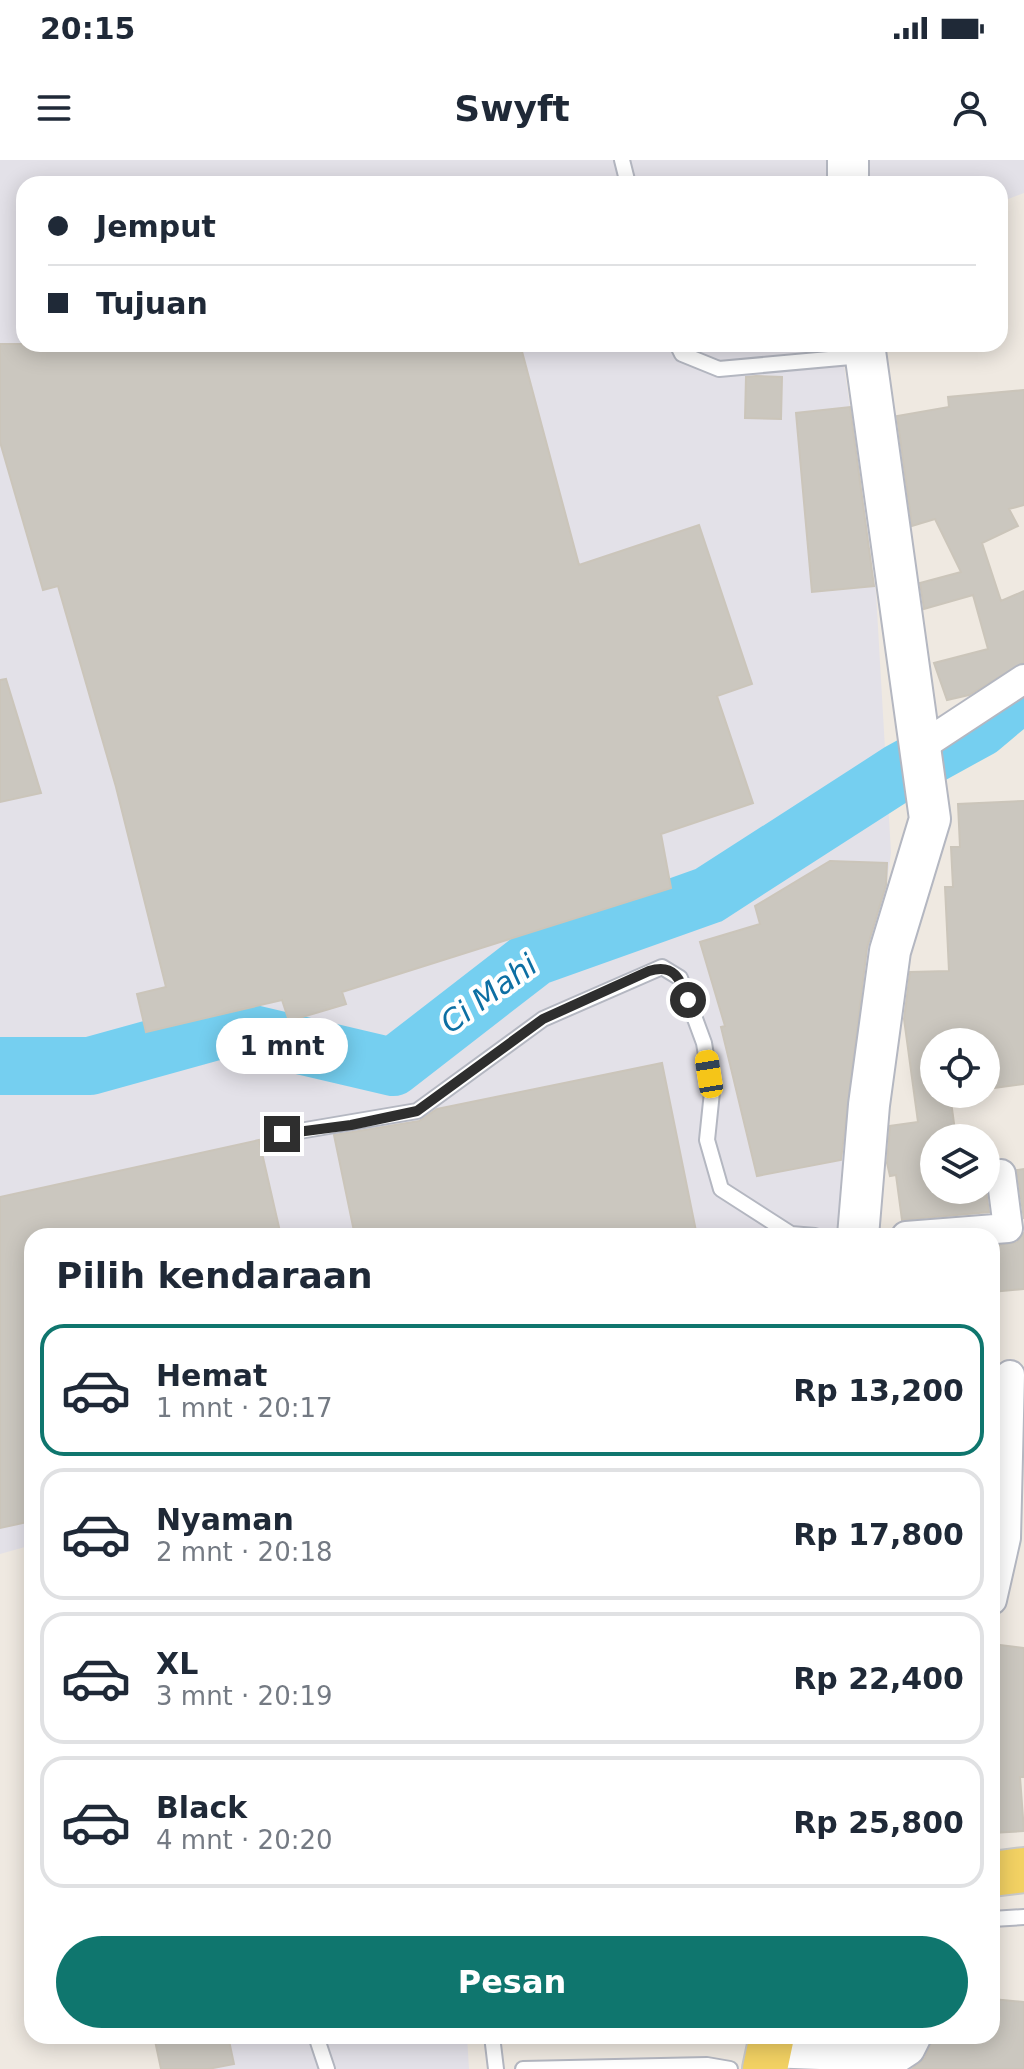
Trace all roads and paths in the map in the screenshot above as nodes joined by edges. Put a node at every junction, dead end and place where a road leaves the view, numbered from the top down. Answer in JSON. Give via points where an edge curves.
{"nodes":[{"id":1,"x":681,"y":352,"type":"edge"},
{"id":2,"x":850,"y":352,"type":"edge"},
{"id":3,"x":865,"y":352,"type":"edge"},
{"id":4,"x":1024,"y":679,"type":"edge"},
{"id":5,"x":920,"y":752,"type":"junction"},
{"id":6,"x":282,"y":1134,"type":"dead end"},
{"id":7,"x":1001,"y":1174,"type":"dead end"},
{"id":8,"x":782,"y":1228,"type":"edge"},
{"id":9,"x":859,"y":1228,"type":"edge"},
{"id":10,"x":1016,"y":1228,"type":"edge"},
{"id":11,"x":1010,"y":1375,"type":"dead end"},
{"id":12,"x":1000,"y":1565,"type":"edge"},
{"id":13,"x":1024,"y":1870,"type":"edge"},
{"id":14,"x":1000,"y":1873,"type":"edge"},
{"id":15,"x":1024,"y":1917,"type":"edge"},
{"id":16,"x":1000,"y":1918,"type":"edge"},
{"id":17,"x":319,"y":2044,"type":"edge"},
{"id":18,"x":493,"y":2044,"type":"edge"},
{"id":19,"x":913,"y":2044,"type":"edge"},
{"id":20,"x":759,"y":2057,"type":"edge"},
{"id":21,"x":327,"y":2069,"type":"edge"},
{"id":22,"x":496,"y":2069,"type":"edge"},
{"id":23,"x":523,"y":2069,"type":"edge"}],
"edges":[{"from":1,"to":2,"type":"lane","via":[[719,369]]},
{"from":3,"to":5,"type":"street"},
{"from":4,"to":5,"type":"street"},
{"from":5,"to":9,"type":"street","via":[[930,819],[890,951]]},
{"from":6,"to":8,"type":"lane","via":[[417,1111],[543,1019],[662,967],[680,978],[704,1043],[712,1092],[707,1140],[721,1189]]},
{"from":7,"to":10,"type":"street"},
{"from":11,"to":12,"type":"street","via":[[1006,1538]]},
{"from":13,"to":14,"type":"main road"},
{"from":15,"to":16,"type":"lane"},
{"from":17,"to":21,"type":"lane"},
{"from":18,"to":22,"type":"lane"},
{"from":19,"to":20,"type":"street","via":[[898,2058]]},
{"from":20,"to":23,"type":"lane","via":[[707,2065]]}]}
